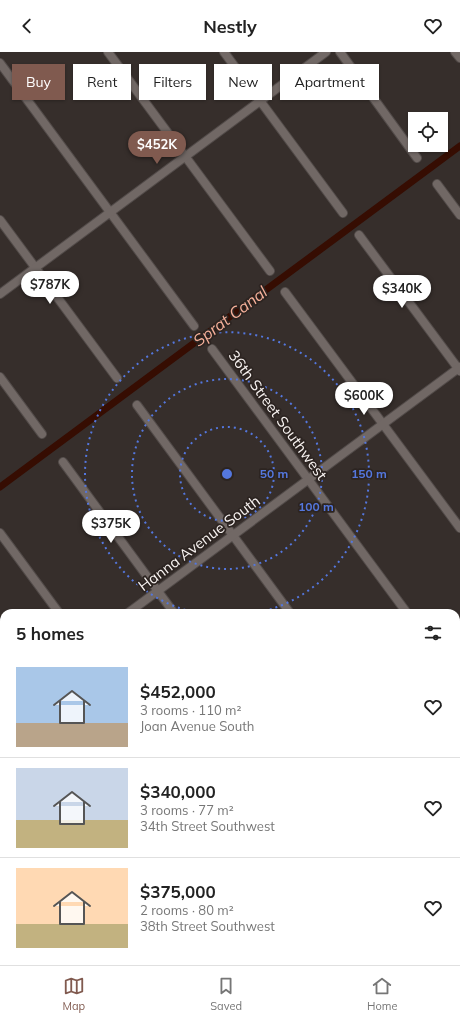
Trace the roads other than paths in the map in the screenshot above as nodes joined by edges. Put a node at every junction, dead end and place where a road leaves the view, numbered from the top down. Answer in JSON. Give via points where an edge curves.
{"nodes":[{"id":1,"x":108,"y":52,"type":"edge"},
{"id":2,"x":224,"y":52,"type":"edge"},
{"id":3,"x":326,"y":52,"type":"edge"},
{"id":4,"x":340,"y":52,"type":"edge"},
{"id":5,"x":456,"y":52,"type":"edge"},
{"id":6,"x":460,"y":58,"type":"edge"},
{"id":7,"x":0,"y":63,"type":"edge"},
{"id":8,"x":260,"y":101,"type":"junction"},
{"id":9,"x":185,"y":157,"type":"junction"},
{"id":10,"x":417,"y":158,"type":"dead end"},
{"id":11,"x":437,"y":184,"type":"dead end"},
{"id":12,"x":110,"y":212,"type":"junction"},
{"id":13,"x":343,"y":213,"type":"dead end"},
{"id":14,"x":460,"y":215,"type":"edge"},
{"id":15,"x":0,"y":220,"type":"edge"},
{"id":16,"x":359,"y":235,"type":"dead end"},
{"id":17,"x":35,"y":268,"type":"junction"},
{"id":18,"x":270,"y":271,"type":"dead end"},
{"id":19,"x":285,"y":292,"type":"dead end"},
{"id":20,"x":0,"y":294,"type":"edge"},
{"id":21,"x":194,"y":326,"type":"dead end"},
{"id":22,"x":212,"y":349,"type":"dead end"},
{"id":23,"x":459,"y":369,"type":"edge"},
{"id":24,"x":0,"y":377,"type":"edge"},
{"id":25,"x":117,"y":378,"type":"dead end"},
{"id":26,"x":137,"y":404,"type":"dead end"},
{"id":27,"x":383,"y":424,"type":"junction"},
{"id":28,"x":42,"y":434,"type":"dead end"},
{"id":29,"x":63,"y":462,"type":"dead end"},
{"id":30,"x":308,"y":480,"type":"junction"},
{"id":31,"x":460,"y":528,"type":"edge"},
{"id":32,"x":0,"y":533,"type":"edge"},
{"id":33,"x":233,"y":535,"type":"junction"},
{"id":34,"x":158,"y":591,"type":"junction"},
{"id":35,"x":56,"y":609,"type":"edge"},
{"id":36,"x":133,"y":609,"type":"edge"},
{"id":37,"x":171,"y":609,"type":"edge"},
{"id":38,"x":287,"y":609,"type":"edge"},
{"id":39,"x":404,"y":609,"type":"edge"}],
"edges":[{"from":1,"to":9,"type":"street"},
{"from":2,"to":8,"type":"street"},
{"from":3,"to":8,"type":"street"},
{"from":4,"to":10,"type":"street"},
{"from":5,"to":6,"type":"street"},
{"from":7,"to":12,"type":"street"},
{"from":8,"to":9,"type":"street"},
{"from":8,"to":13,"type":"street"},
{"from":9,"to":12,"type":"street"},
{"from":9,"to":18,"type":"street"},
{"from":11,"to":14,"type":"street"},
{"from":12,"to":17,"type":"street"},
{"from":12,"to":21,"type":"street"},
{"from":15,"to":17,"type":"street"},
{"from":16,"to":23,"type":"street"},
{"from":17,"to":20,"type":"street"},
{"from":17,"to":25,"type":"street"},
{"from":19,"to":27,"type":"street"},
{"from":22,"to":30,"type":"street","name":"36th Street Southwest"},
{"from":23,"to":27,"type":"street","name":"Hanna Avenue South"},
{"from":24,"to":28,"type":"street"},
{"from":26,"to":33,"type":"street"},
{"from":27,"to":30,"type":"street","name":"Hanna Avenue South"},
{"from":27,"to":31,"type":"street"},
{"from":29,"to":34,"type":"street"},
{"from":30,"to":33,"type":"street","name":"Hanna Avenue South"},
{"from":30,"to":39,"type":"street","name":"36th Street Southwest"},
{"from":32,"to":35,"type":"street"},
{"from":33,"to":34,"type":"street","name":"Hanna Avenue South"},
{"from":33,"to":38,"type":"street"},
{"from":34,"to":36,"type":"street","name":"Hanna Avenue South"},
{"from":34,"to":37,"type":"street"}]}
